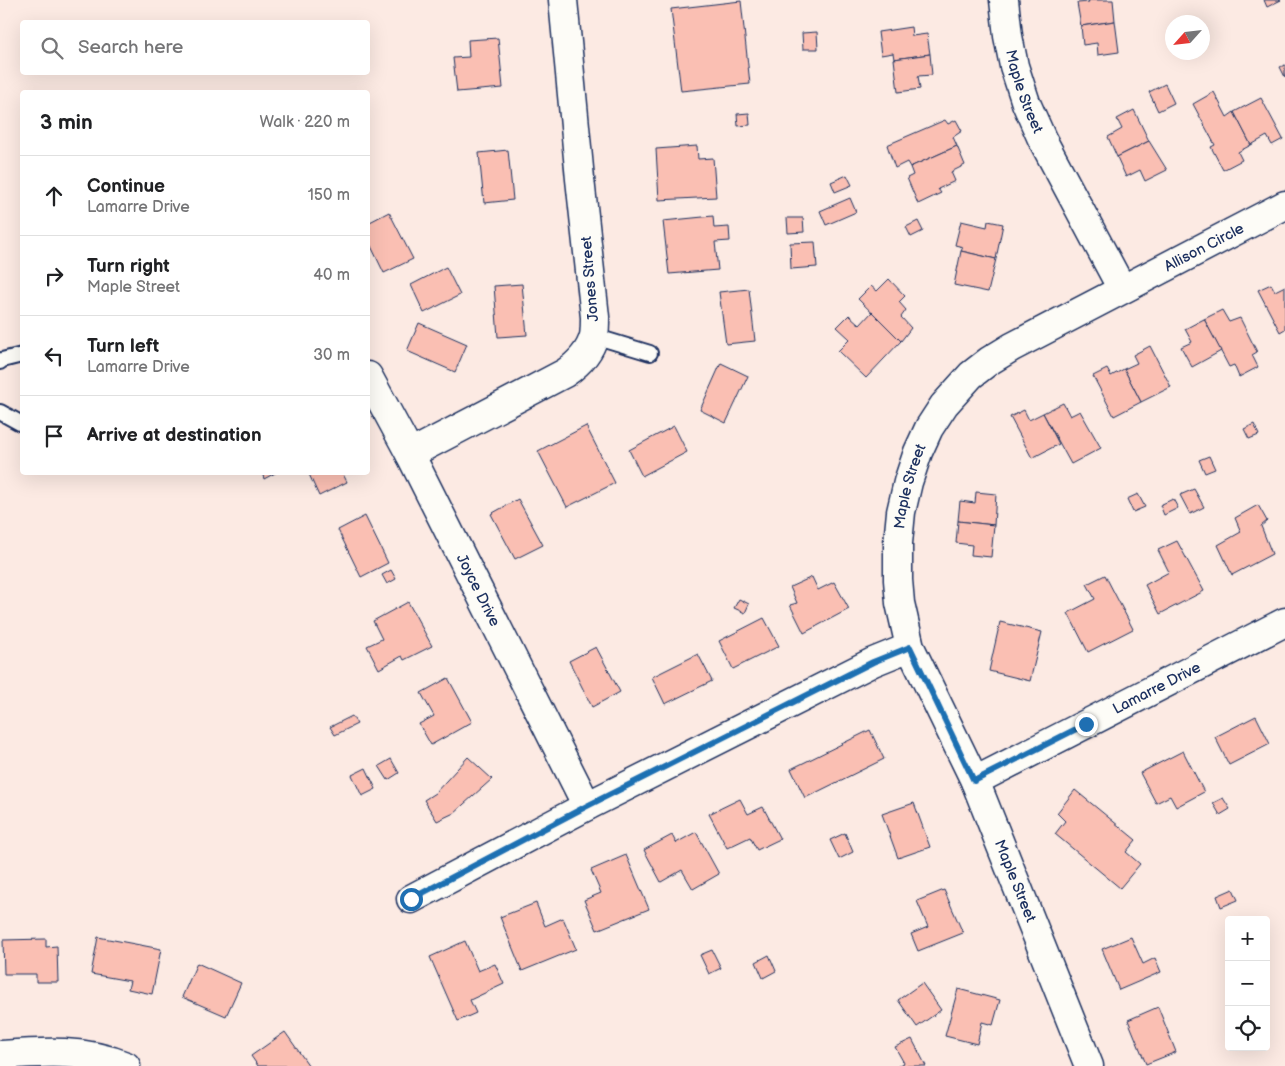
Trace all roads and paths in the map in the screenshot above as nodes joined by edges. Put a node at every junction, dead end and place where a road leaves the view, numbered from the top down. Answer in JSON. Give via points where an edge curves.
{"nodes":[{"id":1,"x":563,"y":0,"type":"edge"},
{"id":2,"x":1004,"y":0,"type":"edge"},
{"id":3,"x":1285,"y":205,"type":"edge"},
{"id":4,"x":1122,"y":289,"type":"junction"},
{"id":5,"x":594,"y":336,"type":"junction"},
{"id":6,"x":650,"y":353,"type":"dead end"},
{"id":7,"x":20,"y":356,"type":"edge"},
{"id":8,"x":0,"y":362,"type":"edge"},
{"id":9,"x":370,"y":380,"type":"edge"},
{"id":10,"x":0,"y":412,"type":"edge"},
{"id":11,"x":20,"y":423,"type":"edge"},
{"id":12,"x":410,"y":454,"type":"junction"},
{"id":13,"x":1285,"y":622,"type":"edge"},
{"id":14,"x":910,"y":647,"type":"junction"},
{"id":15,"x":974,"y":781,"type":"junction"},
{"id":16,"x":587,"y":806,"type":"junction"},
{"id":17,"x":411,"y":899,"type":"dead end"},
{"id":18,"x":0,"y":1055,"type":"edge"},
{"id":19,"x":126,"y":1066,"type":"edge"},
{"id":20,"x":1088,"y":1066,"type":"edge"}],
"edges":[{"from":1,"to":5,"type":"street","name":"Jones Street","via":[[595,316]]},
{"from":2,"to":4,"type":"street","name":"Maple Street","via":[[1014,66],[1026,103]]},
{"from":3,"to":4,"type":"street","name":"Allison Circle"},
{"from":4,"to":14,"type":"street","name":"Maple Street","via":[[989,361],[971,375],[944,405],[930,428],[908,482],[898,543],[900,603]]},
{"from":5,"to":6,"type":"lane"},
{"from":5,"to":12,"type":"street","name":"Jones Street","via":[[577,365],[565,373]]},
{"from":7,"to":8,"type":"lane"},
{"from":9,"to":12,"type":"street","name":"Joyce Drive"},
{"from":10,"to":11,"type":"lane"},
{"from":12,"to":16,"type":"street","name":"Joyce Drive"},
{"from":13,"to":15,"type":"street","name":"Lamarre Drive"},
{"from":14,"to":15,"type":"street","name":"Maple Street"},
{"from":14,"to":16,"type":"street","via":[[873,662]]},
{"from":15,"to":20,"type":"street","name":"Maple Street"},
{"from":16,"to":17,"type":"street"},
{"from":18,"to":19,"type":"street","via":[[76,1053]]}]}
